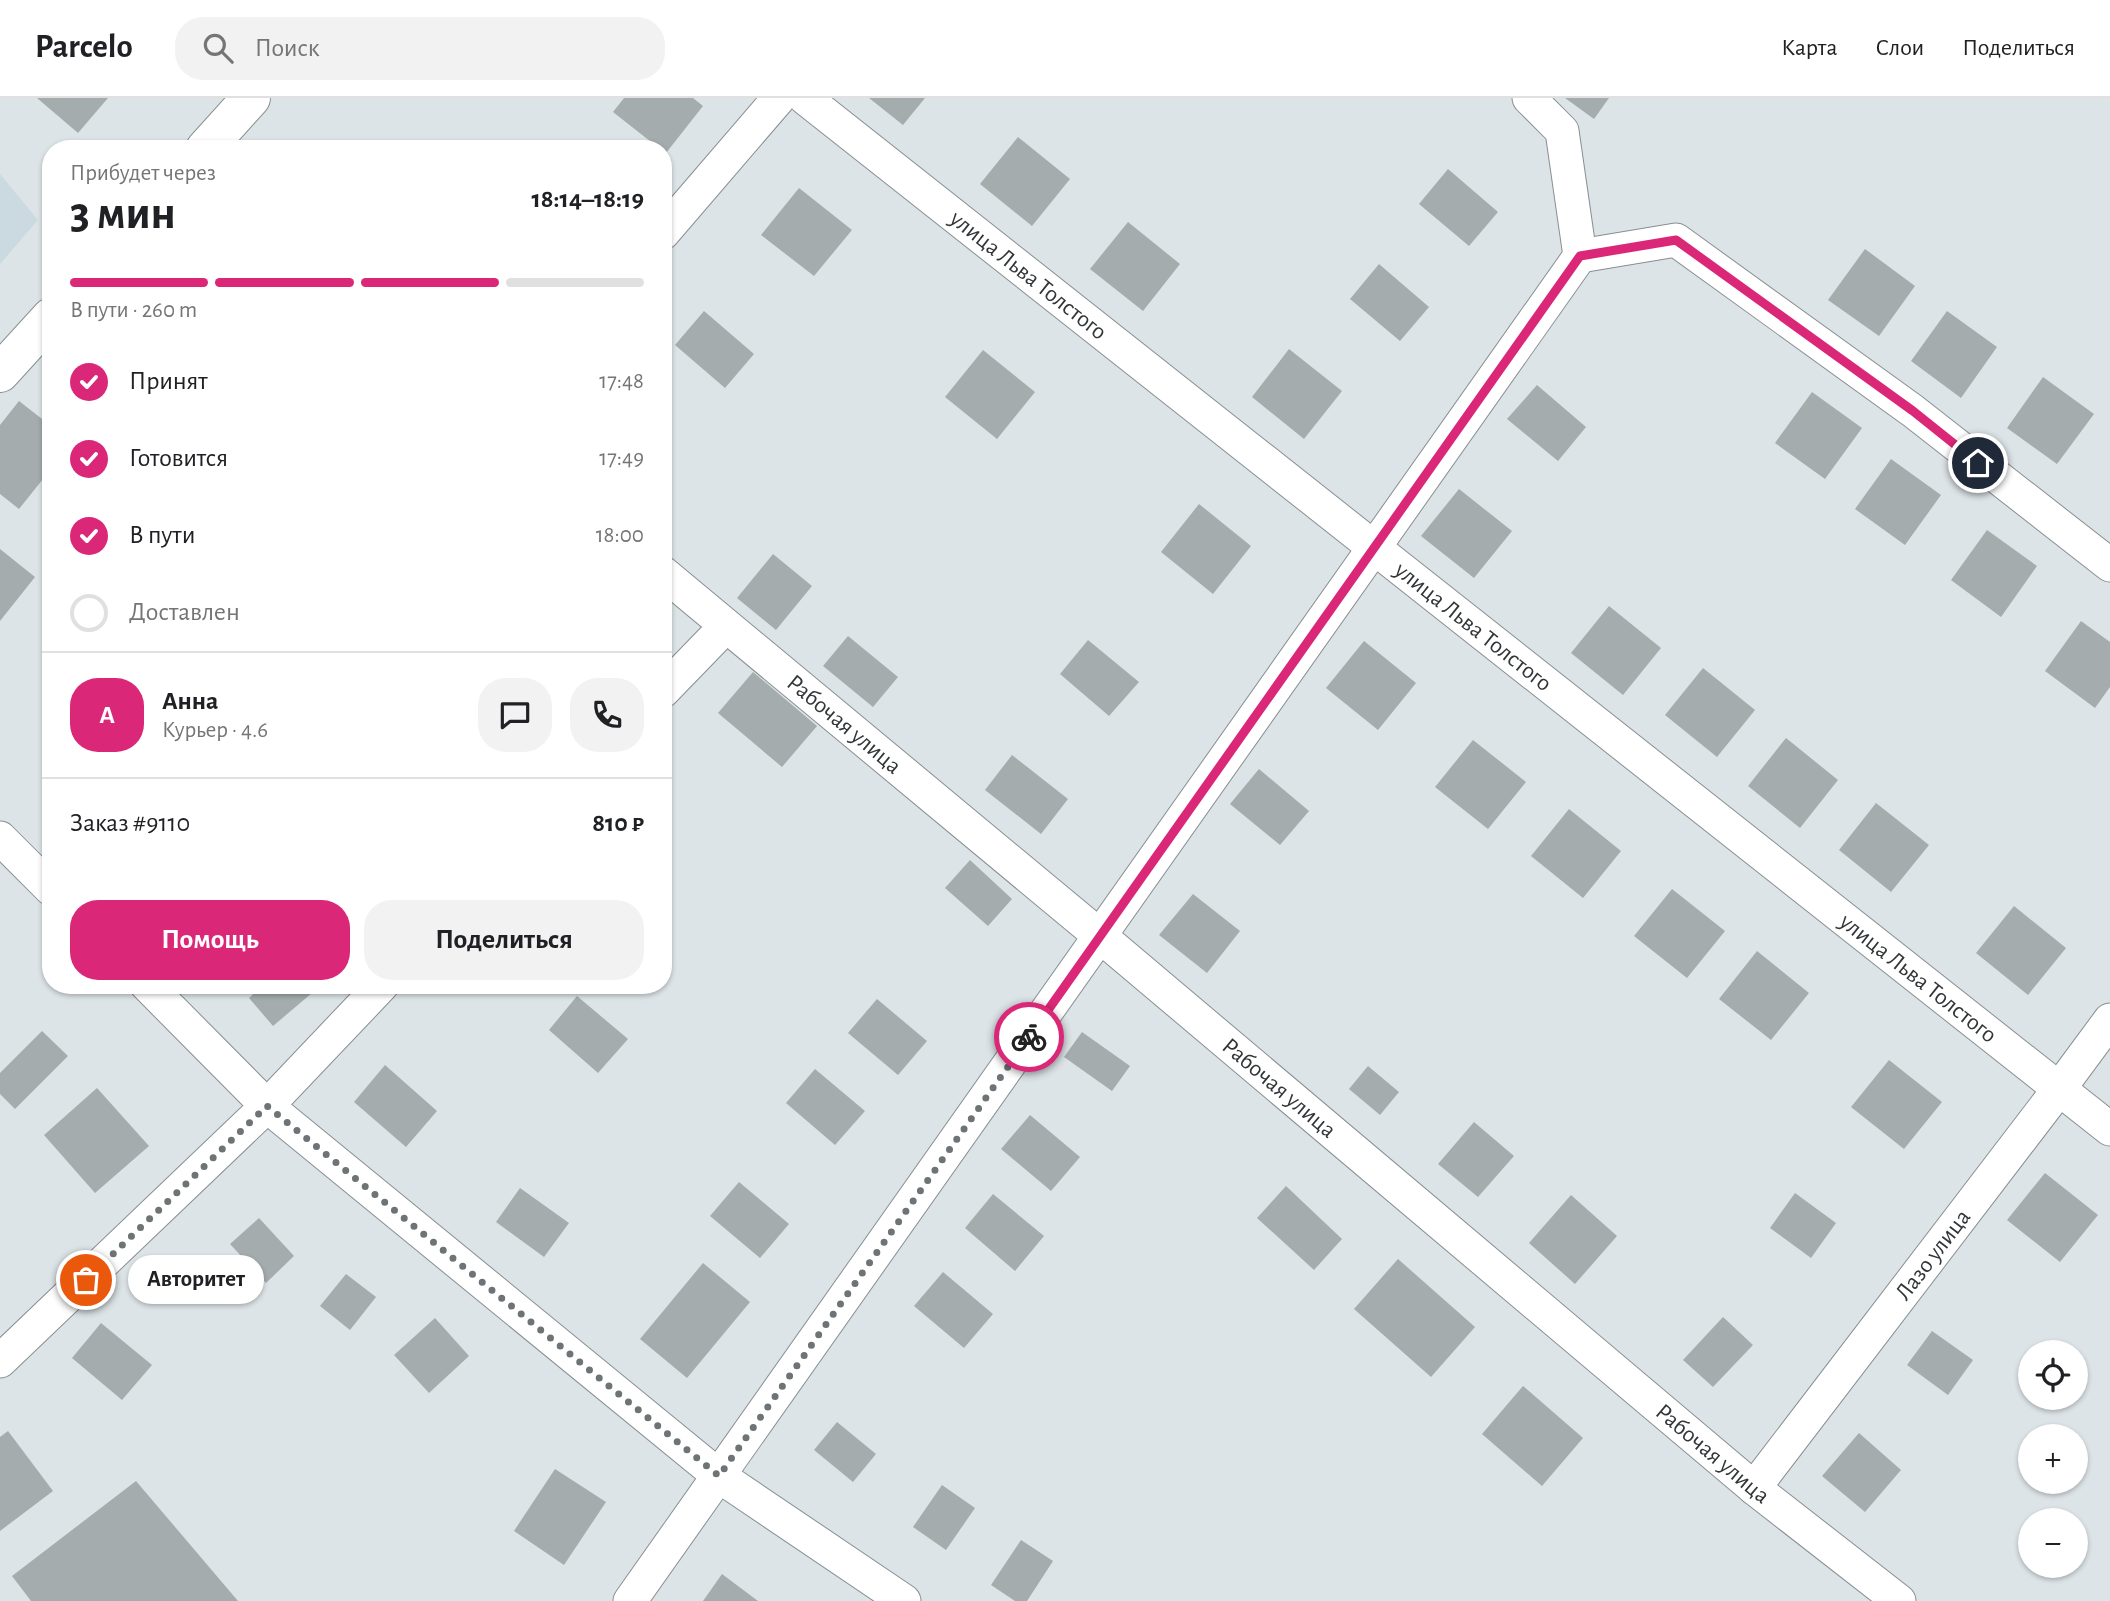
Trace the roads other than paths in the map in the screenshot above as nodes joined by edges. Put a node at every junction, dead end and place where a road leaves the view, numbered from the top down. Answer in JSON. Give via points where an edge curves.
{"nodes":[{"id":1,"x":251,"y":98,"type":"edge"},
{"id":2,"x":779,"y":98,"type":"edge"},
{"id":3,"x":805,"y":98,"type":"edge"},
{"id":4,"x":1529,"y":98,"type":"edge"},
{"id":5,"x":213,"y":140,"type":"edge"},
{"id":6,"x":672,"y":223,"type":"edge"},
{"id":7,"x":1580,"y":256,"type":"junction"},
{"id":8,"x":42,"y":327,"type":"edge"},
{"id":9,"x":0,"y":373,"type":"edge"},
{"id":10,"x":1374,"y":548,"type":"junction"},
{"id":11,"x":2110,"y":565,"type":"edge"},
{"id":12,"x":672,"y":581,"type":"edge"},
{"id":13,"x":726,"y":626,"type":"junction"},
{"id":14,"x":672,"y":682,"type":"edge"},
{"id":15,"x":0,"y":838,"type":"edge"},
{"id":16,"x":42,"y":880,"type":"edge"},
{"id":17,"x":1100,"y":936,"type":"junction"},
{"id":18,"x":156,"y":994,"type":"edge"},
{"id":19,"x":373,"y":994,"type":"edge"},
{"id":20,"x":2110,"y":1020,"type":"edge"},
{"id":21,"x":2059,"y":1089,"type":"junction"},
{"id":22,"x":267,"y":1106,"type":"junction"},
{"id":23,"x":2110,"y":1129,"type":"edge"},
{"id":24,"x":0,"y":1362,"type":"edge"},
{"id":25,"x":719,"y":1476,"type":"junction"},
{"id":26,"x":1754,"y":1488,"type":"junction"},
{"id":27,"x":630,"y":1601,"type":"edge"},
{"id":28,"x":904,"y":1601,"type":"edge"},
{"id":29,"x":1899,"y":1601,"type":"edge"}],
"edges":[{"from":1,"to":5,"type":"street"},
{"from":2,"to":6,"type":"street"},
{"from":3,"to":10,"type":"street","name":"улица Льва Толстого"},
{"from":4,"to":7,"type":"street","via":[[1562,131]]},
{"from":7,"to":10,"type":"street"},
{"from":7,"to":11,"type":"street","via":[[1676,240],[1913,411]]},
{"from":8,"to":9,"type":"street"},
{"from":10,"to":17,"type":"street"},
{"from":10,"to":21,"type":"street","name":"улица Льва Толстого"},
{"from":12,"to":13,"type":"street","name":"Рабочая улица"},
{"from":13,"to":14,"type":"street"},
{"from":13,"to":17,"type":"street","name":"Рабочая улица"},
{"from":15,"to":16,"type":"street"},
{"from":17,"to":25,"type":"street"},
{"from":17,"to":26,"type":"street","name":"Рабочая улица"},
{"from":18,"to":22,"type":"street"},
{"from":19,"to":22,"type":"street"},
{"from":20,"to":21,"type":"street","name":"Лазо улица"},
{"from":21,"to":23,"type":"street","name":"улица Льва Толстого"},
{"from":21,"to":26,"type":"street","name":"Лазо улица"},
{"from":22,"to":24,"type":"street"},
{"from":22,"to":25,"type":"street"},
{"from":25,"to":27,"type":"street"},
{"from":25,"to":28,"type":"street"},
{"from":26,"to":29,"type":"street","name":"Рабочая улица"}]}
